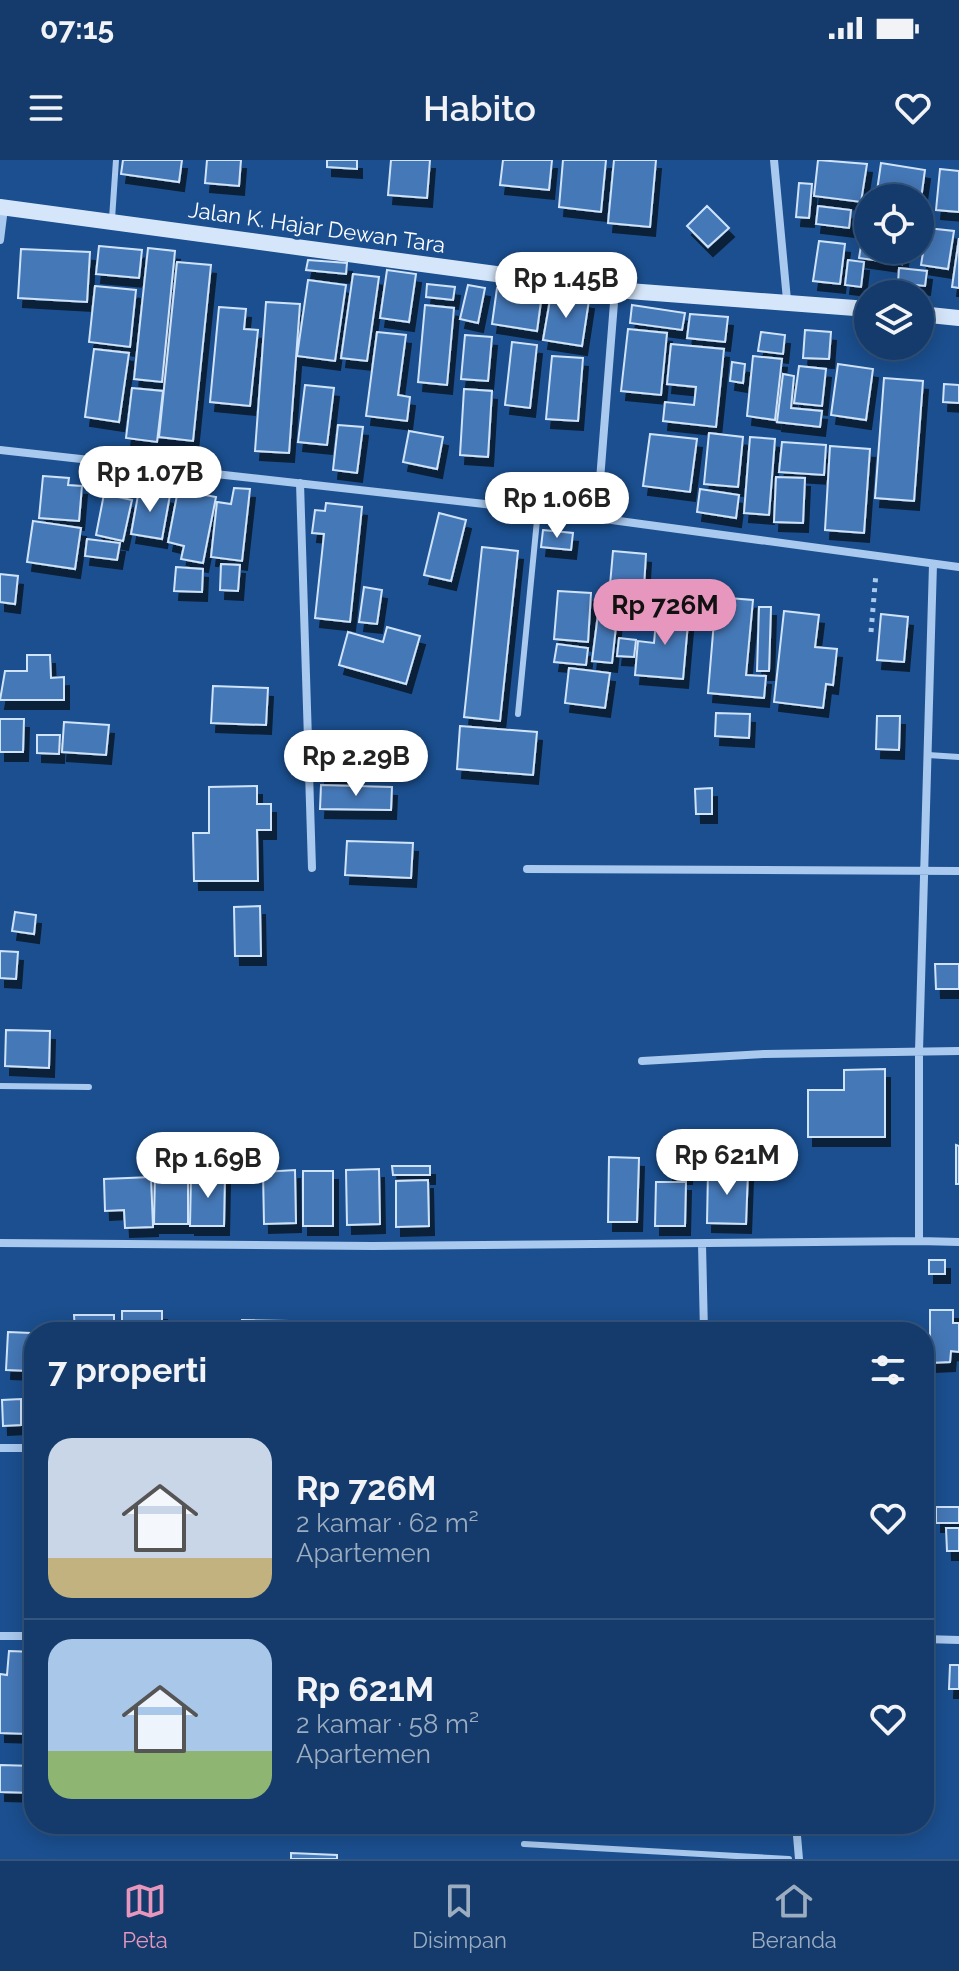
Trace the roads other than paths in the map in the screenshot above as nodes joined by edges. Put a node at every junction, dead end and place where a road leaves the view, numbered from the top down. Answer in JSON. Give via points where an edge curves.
{"nodes":[{"id":1,"x":116,"y":160,"type":"edge"},
{"id":2,"x":774,"y":160,"type":"edge"},
{"id":3,"x":2,"y":208,"type":"edge"},
{"id":4,"x":112,"y":222,"type":"junction"},
{"id":5,"x":0,"y":240,"type":"edge"},
{"id":6,"x":615,"y":290,"type":"junction"},
{"id":7,"x":787,"y":300,"type":"junction"},
{"id":8,"x":854,"y":307,"type":"edge"},
{"id":9,"x":934,"y":315,"type":"edge"},
{"id":10,"x":959,"y":318,"type":"edge"},
{"id":11,"x":0,"y":450,"type":"edge"},
{"id":12,"x":300,"y":483,"type":"junction"},
{"id":13,"x":538,"y":510,"type":"junction"},
{"id":14,"x":597,"y":518,"type":"junction"},
{"id":15,"x":933,"y":564,"type":"junction"},
{"id":16,"x":959,"y":567,"type":"edge"},
{"id":17,"x":518,"y":714,"type":"dead end"},
{"id":18,"x":928,"y":755,"type":"junction"},
{"id":19,"x":959,"y":757,"type":"edge"},
{"id":20,"x":312,"y":868,"type":"dead end"},
{"id":21,"x":527,"y":869,"type":"dead end"},
{"id":22,"x":924,"y":871,"type":"junction"},
{"id":23,"x":959,"y":871,"type":"edge"},
{"id":24,"x":919,"y":1051,"type":"junction"},
{"id":25,"x":959,"y":1051,"type":"edge"},
{"id":26,"x":642,"y":1061,"type":"dead end"},
{"id":27,"x":0,"y":1086,"type":"edge"},
{"id":28,"x":89,"y":1087,"type":"dead end"},
{"id":29,"x":919,"y":1241,"type":"junction"},
{"id":30,"x":959,"y":1242,"type":"edge"},
{"id":31,"x":0,"y":1243,"type":"edge"},
{"id":32,"x":702,"y":1244,"type":"junction"},
{"id":33,"x":704,"y":1322,"type":"edge"},
{"id":34,"x":0,"y":1448,"type":"edge"},
{"id":35,"x":24,"y":1448,"type":"edge"},
{"id":36,"x":0,"y":1636,"type":"edge"},
{"id":37,"x":24,"y":1636,"type":"edge"},
{"id":38,"x":934,"y":1639,"type":"edge"},
{"id":39,"x":959,"y":1640,"type":"edge"},
{"id":40,"x":797,"y":1834,"type":"edge"},
{"id":41,"x":524,"y":1844,"type":"dead end"},
{"id":42,"x":789,"y":1859,"type":"edge"},
{"id":43,"x":799,"y":1859,"type":"edge"}],
"edges":[{"from":1,"to":4,"type":"lane"},
{"from":2,"to":7,"type":"street"},
{"from":3,"to":4,"type":"street","name":"Jalan K. Hajar Dewan Tara"},
{"from":3,"to":5,"type":"street"},
{"from":4,"to":6,"type":"street","name":"Jalan K. Hajar Dewan Tara"},
{"from":6,"to":7,"type":"street","name":"Jalan K. Hajar Dewan Tara"},
{"from":6,"to":14,"type":"street"},
{"from":7,"to":8,"type":"street","name":"Jalan K. Hajar Dewan Tara"},
{"from":9,"to":10,"type":"street"},
{"from":11,"to":12,"type":"street"},
{"from":12,"to":13,"type":"street"},
{"from":12,"to":20,"type":"street"},
{"from":13,"to":14,"type":"street"},
{"from":13,"to":17,"type":"lane"},
{"from":14,"to":15,"type":"street"},
{"from":15,"to":16,"type":"street"},
{"from":15,"to":18,"type":"street"},
{"from":18,"to":19,"type":"lane"},
{"from":18,"to":22,"type":"street"},
{"from":21,"to":22,"type":"street"},
{"from":22,"to":23,"type":"street"},
{"from":22,"to":24,"type":"street"},
{"from":24,"to":25,"type":"street"},
{"from":24,"to":26,"type":"street"},
{"from":24,"to":29,"type":"street"},
{"from":27,"to":28,"type":"lane"},
{"from":29,"to":30,"type":"street"},
{"from":29,"to":32,"type":"street"},
{"from":31,"to":32,"type":"street"},
{"from":32,"to":33,"type":"street"},
{"from":34,"to":35,"type":"street"},
{"from":36,"to":37,"type":"street"},
{"from":38,"to":39,"type":"street"},
{"from":40,"to":43,"type":"street"},
{"from":41,"to":42,"type":"lane"}]}
